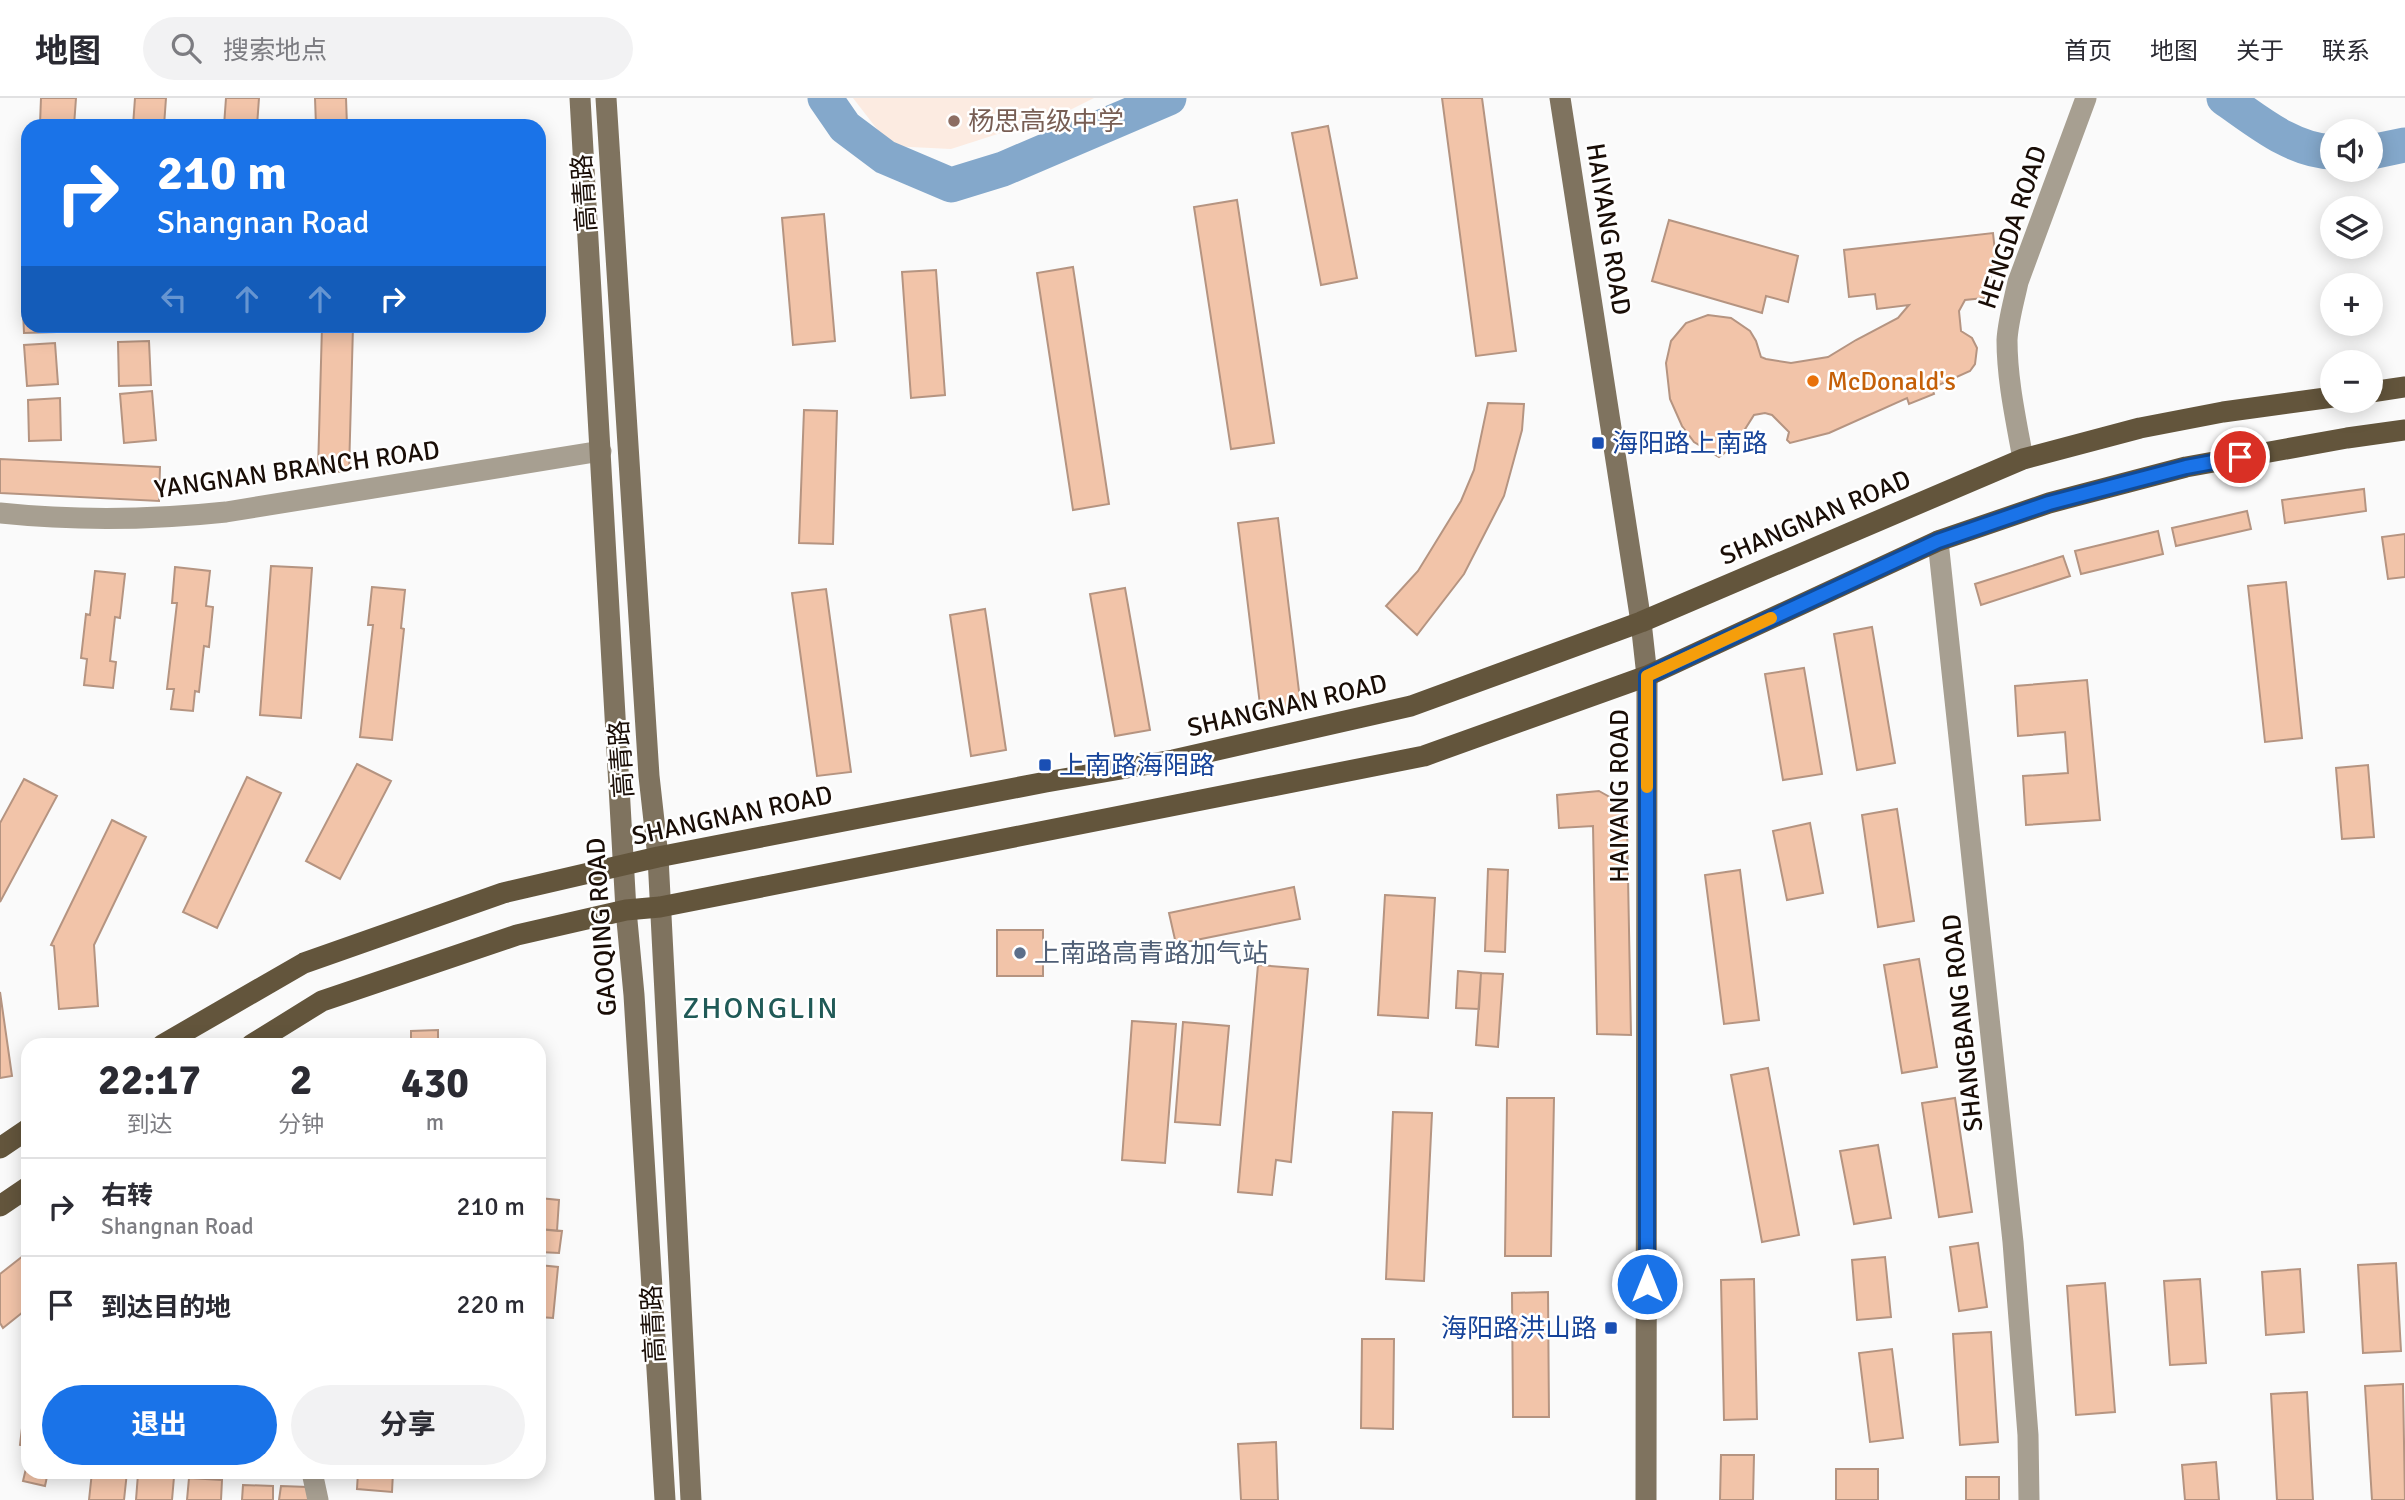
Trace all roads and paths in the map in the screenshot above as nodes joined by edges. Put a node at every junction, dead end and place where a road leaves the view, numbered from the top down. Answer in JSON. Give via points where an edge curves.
{"nodes":[{"id":1,"x":579,"y":98,"type":"edge"},
{"id":2,"x":606,"y":98,"type":"edge"},
{"id":3,"x":1560,"y":98,"type":"edge"},
{"id":4,"x":2086,"y":98,"type":"edge"},
{"id":5,"x":2405,"y":387,"type":"edge"},
{"id":6,"x":2383,"y":390,"type":"edge"},
{"id":7,"x":2320,"y":399,"type":"edge"},
{"id":8,"x":2405,"y":430,"type":"edge"},
{"id":9,"x":601,"y":451,"type":"junction"},
{"id":10,"x":2022,"y":458,"type":"junction"},
{"id":11,"x":0,"y":513,"type":"edge"},
{"id":12,"x":1938,"y":541,"type":"junction"},
{"id":13,"x":1641,"y":622,"type":"junction"},
{"id":14,"x":1647,"y":676,"type":"junction"},
{"id":15,"x":658,"y":857,"type":"junction"},
{"id":16,"x":624,"y":866,"type":"junction"},
{"id":17,"x":660,"y":907,"type":"junction"},
{"id":18,"x":626,"y":910,"type":"junction"},
{"id":19,"x":174,"y":1038,"type":"edge"},
{"id":20,"x":262,"y":1038,"type":"edge"},
{"id":21,"x":21,"y":1134,"type":"edge"},
{"id":22,"x":0,"y":1148,"type":"edge"},
{"id":23,"x":21,"y":1192,"type":"edge"},
{"id":24,"x":0,"y":1206,"type":"edge"},
{"id":25,"x":313,"y":1479,"type":"edge"},
{"id":26,"x":317,"y":1500,"type":"edge"},
{"id":27,"x":665,"y":1500,"type":"edge"},
{"id":28,"x":691,"y":1500,"type":"edge"},
{"id":29,"x":1646,"y":1500,"type":"edge"},
{"id":30,"x":2029,"y":1500,"type":"edge"}],
"edges":[{"from":1,"to":9,"type":"main road","name":"GAOQING ROAD"},
{"from":2,"to":15,"type":"main road","name":"高青路"},
{"from":3,"to":13,"type":"main road","name":"HAIYANG ROAD"},
{"from":4,"to":10,"type":"street","name":"HENGDA ROAD","via":[[2011,309],[2008,367]]},
{"from":5,"to":6,"type":"main road"},
{"from":7,"to":10,"type":"main road","name":"SHANGNAN ROAD","via":[[2140,428]]},
{"from":8,"to":12,"type":"main road","via":[[2186,467],[2049,503]]},
{"from":9,"to":11,"type":"street","name":"YANGNAN BRANCH ROAD","via":[[226,512],[99,519]]},
{"from":9,"to":16,"type":"main road","name":"GAOQING ROAD"},
{"from":10,"to":13,"type":"main road","name":"SHANGNAN ROAD"},
{"from":12,"to":14,"type":"main road"},
{"from":12,"to":30,"type":"street","name":"SHANGBANG ROAD","via":[[2013,1242]]},
{"from":13,"to":14,"type":"main road","name":"HAIYANG ROAD"},
{"from":13,"to":15,"type":"main road","name":"SHANGNAN ROAD","via":[[1411,706],[1173,760]]},
{"from":14,"to":17,"type":"main road","via":[[1424,755]]},
{"from":14,"to":29,"type":"main road","name":"HAIYANG ROAD"},
{"from":15,"to":16,"type":"main road","name":"SHANGNAN ROAD"},
{"from":15,"to":17,"type":"main road","name":"高青路"},
{"from":16,"to":18,"type":"main road","name":"GAOQING ROAD"},
{"from":16,"to":19,"type":"main road","name":"SHANGNAN ROAD","via":[[503,893],[304,963]]},
{"from":17,"to":18,"type":"main road"},
{"from":17,"to":28,"type":"main road","name":"高青路"},
{"from":18,"to":20,"type":"main road","via":[[517,935],[322,1001]]},
{"from":18,"to":27,"type":"main road","name":"GAOQING ROAD"},
{"from":21,"to":22,"type":"main road"},
{"from":23,"to":24,"type":"main road"},
{"from":25,"to":26,"type":"street"}]}
